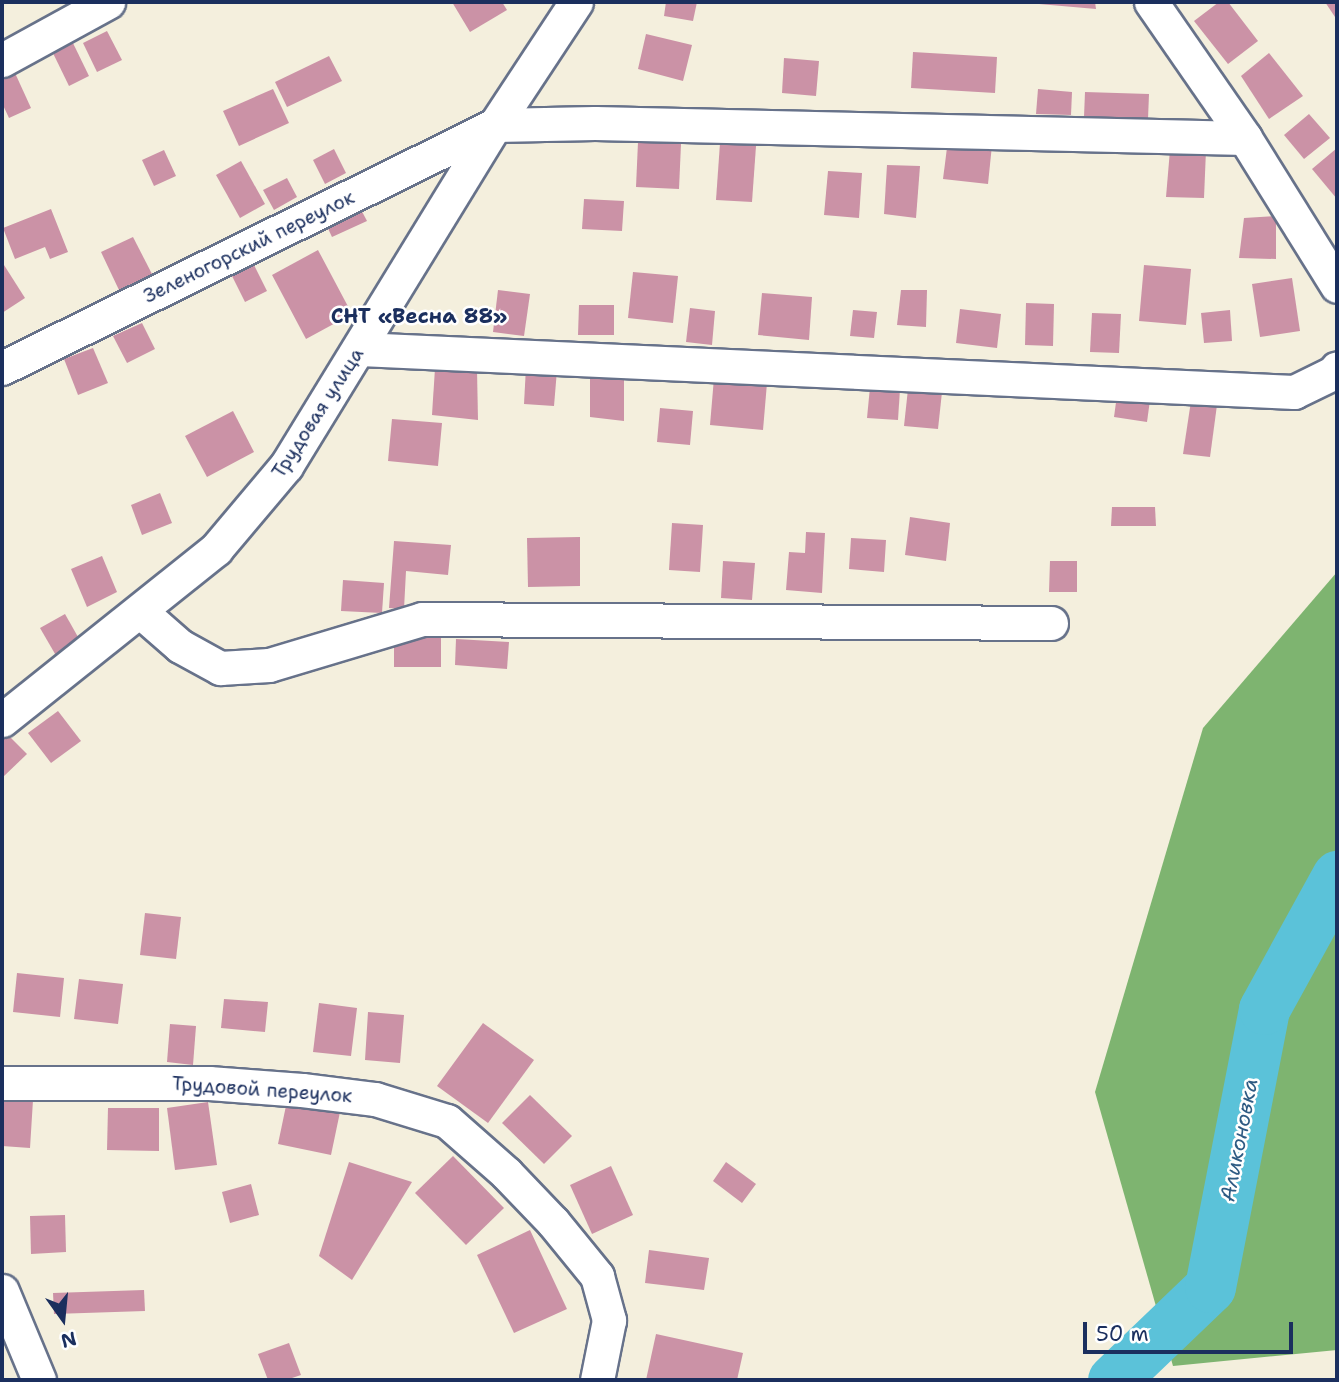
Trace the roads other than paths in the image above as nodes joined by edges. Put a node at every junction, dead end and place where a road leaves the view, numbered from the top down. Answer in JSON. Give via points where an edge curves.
{"nodes":[{"id":1,"x":108,"y":2,"type":"edge"},
{"id":2,"x":576,"y":2,"type":"edge"},
{"id":3,"x":1151,"y":2,"type":"edge"},
{"id":4,"x":2,"y":60,"type":"edge"},
{"id":5,"x":495,"y":125,"type":"junction"},
{"id":6,"x":1245,"y":138,"type":"junction"},
{"id":7,"x":1337,"y":286,"type":"edge"},
{"id":8,"x":360,"y":349,"type":"junction"},
{"id":9,"x":2,"y":368,"type":"edge"},
{"id":10,"x":1337,"y":368,"type":"edge"},
{"id":11,"x":140,"y":611,"type":"junction"},
{"id":12,"x":1051,"y":623,"type":"dead end"},
{"id":13,"x":2,"y":720,"type":"edge"},
{"id":14,"x":2,"y":1083,"type":"edge"},
{"id":15,"x":2,"y":1291,"type":"edge"},
{"id":16,"x":39,"y":1380,"type":"edge"},
{"id":17,"x":597,"y":1380,"type":"edge"}],
"edges":[{"from":1,"to":4,"type":"street"},
{"from":2,"to":5,"type":"street","name":"Трудовая улица"},
{"from":3,"to":6,"type":"street"},
{"from":5,"to":6,"type":"street","via":[[595,123]]},
{"from":5,"to":8,"type":"street","name":"Трудовая улица"},
{"from":5,"to":9,"type":"street","name":"Зеленогорский переулок"},
{"from":6,"to":7,"type":"street"},
{"from":8,"to":10,"type":"street","via":[[1294,392]]},
{"from":8,"to":11,"type":"street","name":"Трудовая улица","via":[[286,467],[216,549]]},
{"from":11,"to":12,"type":"street","via":[[180,646],[219,668],[269,665],[422,619]]},
{"from":11,"to":13,"type":"street","name":"Трудовая улица"},
{"from":14,"to":17,"type":"street","name":"Трудовой переулок","via":[[209,1083],[302,1090],[375,1099],[447,1121],[544,1212],[597,1276],[609,1320]]},
{"from":15,"to":16,"type":"street"}]}
